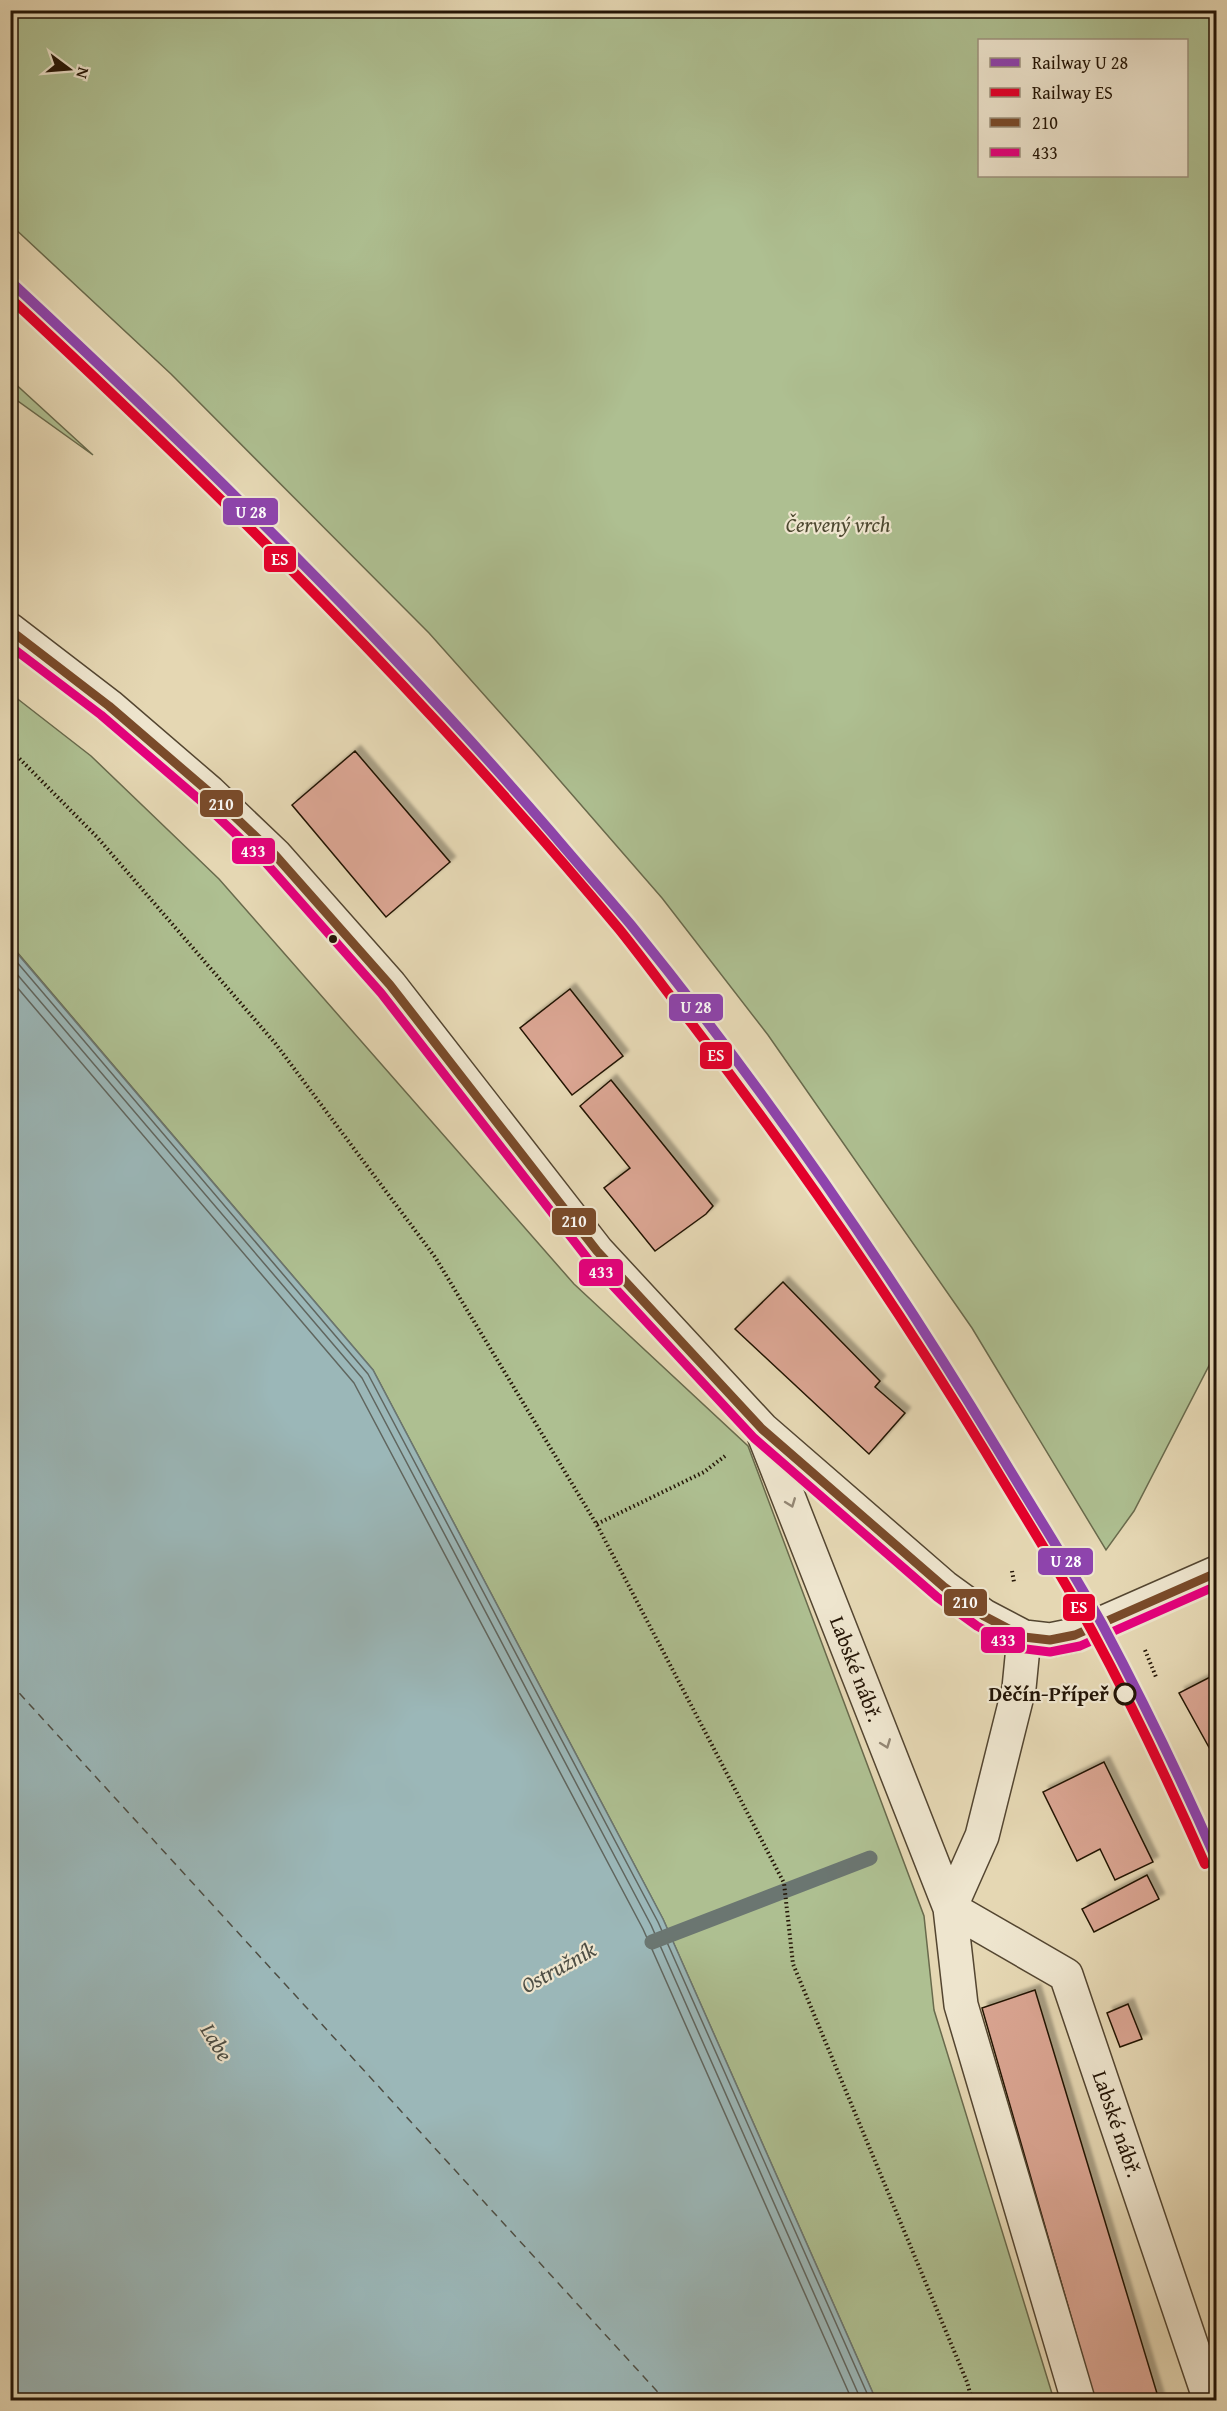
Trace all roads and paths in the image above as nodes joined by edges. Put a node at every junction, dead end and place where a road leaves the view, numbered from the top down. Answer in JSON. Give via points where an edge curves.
{"nodes":[{"id":1,"x":10,"y":630,"type":"edge"},
{"id":2,"x":10,"y":749,"type":"edge"},
{"id":3,"x":762,"y":1429,"type":"junction"},
{"id":4,"x":704,"y":1472,"type":"dead end"},
{"id":5,"x":597,"y":1525,"type":"junction"},
{"id":6,"x":1216,"y":1573,"type":"edge"},
{"id":7,"x":1024,"y":1637,"type":"junction"},
{"id":8,"x":950,"y":1908,"type":"junction"},
{"id":9,"x":972,"y":2400,"type":"edge"},
{"id":10,"x":1078,"y":2400,"type":"edge"},
{"id":11,"x":1210,"y":2400,"type":"edge"}],
"edges":[{"from":1,"to":3,"type":"street","name":"Labské nábř.","via":[[109,706],[275,855],[390,985],[597,1251]]},
{"from":2,"to":5,"type":"path","via":[[97,837],[275,1043],[435,1257]]},
{"from":3,"to":7,"type":"street","name":"Labské nábř.","via":[[944,1587],[984,1616]]},
{"from":3,"to":8,"type":"street","name":"Labské nábř.","one_way":true},
{"from":4,"to":5,"type":"path"},
{"from":5,"to":9,"type":"path","via":[[784,1882],[794,1964]]},
{"from":6,"to":7,"type":"street","name":"Labské nábř.","via":[[1075,1635],[1050,1640]]},
{"from":7,"to":8,"type":"street","via":[[1019,1688],[982,1836]]},
{"from":8,"to":10,"type":"street","name":"Labské nábř.","via":[[961,2005]]},
{"from":8,"to":11,"type":"street","name":"Labské nábř.","via":[[1066,1975]]}]}
